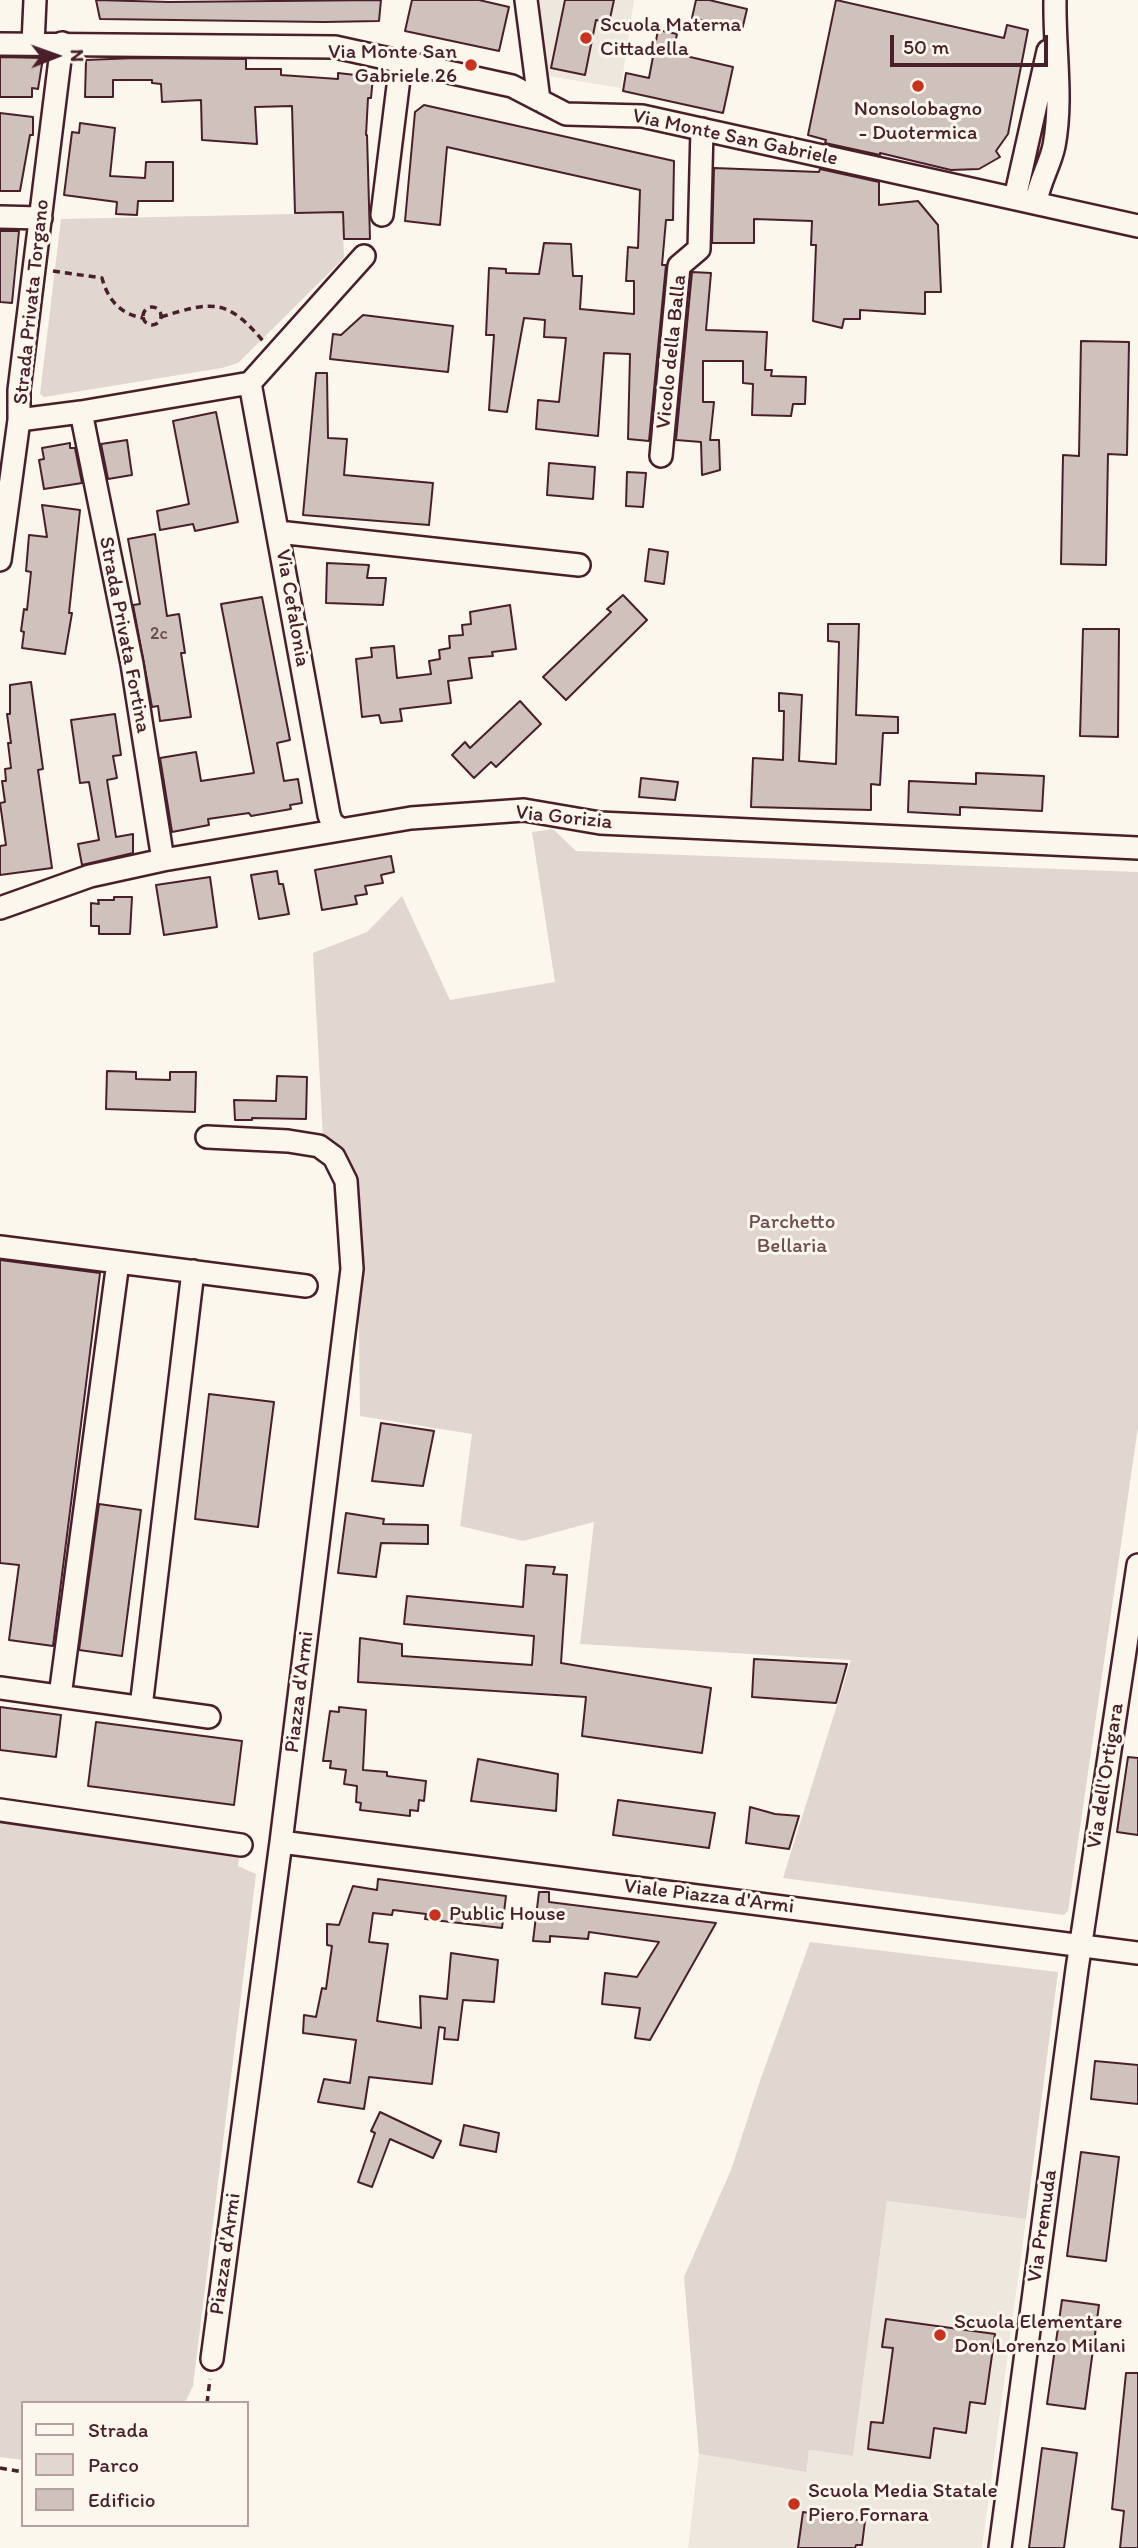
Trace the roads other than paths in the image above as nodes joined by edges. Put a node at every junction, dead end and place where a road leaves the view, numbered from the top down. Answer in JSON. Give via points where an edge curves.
{"nodes":[{"id":1,"x":35,"y":0,"type":"edge"},
{"id":2,"x":526,"y":0,"type":"edge"},
{"id":3,"x":1055,"y":9,"type":"edge"},
{"id":4,"x":62,"y":43,"type":"junction"},
{"id":5,"x":0,"y":44,"type":"edge"},
{"id":6,"x":33,"y":44,"type":"junction"},
{"id":7,"x":401,"y":62,"type":"junction"},
{"id":8,"x":539,"y":100,"type":"junction"},
{"id":9,"x":702,"y":129,"type":"junction"},
{"id":10,"x":1025,"y":200,"type":"junction"},
{"id":11,"x":382,"y":215,"type":"dead end"},
{"id":12,"x":0,"y":218,"type":"edge"},
{"id":13,"x":41,"y":218,"type":"junction"},
{"id":14,"x":1138,"y":226,"type":"edge"},
{"id":15,"x":364,"y":256,"type":"dead end"},
{"id":16,"x":250,"y":383,"type":"junction"},
{"id":17,"x":10,"y":390,"type":"edge"},
{"id":18,"x":81,"y":412,"type":"junction"},
{"id":19,"x":19,"y":420,"type":"junction"},
{"id":20,"x":661,"y":456,"type":"dead end"},
{"id":21,"x":278,"y":532,"type":"junction"},
{"id":22,"x":0,"y":561,"type":"edge"},
{"id":23,"x":579,"y":565,"type":"dead end"},
{"id":24,"x":340,"y":829,"type":"junction"},
{"id":25,"x":1138,"y":848,"type":"edge"},
{"id":26,"x":163,"y":860,"type":"junction"},
{"id":27,"x":0,"y":908,"type":"edge"},
{"id":28,"x":206,"y":1137,"type":"dead end"},
{"id":29,"x":0,"y":1247,"type":"edge"},
{"id":30,"x":118,"y":1262,"type":"junction"},
{"id":31,"x":193,"y":1271,"type":"junction"},
{"id":32,"x":306,"y":1286,"type":"dead end"},
{"id":33,"x":1138,"y":1565,"type":"edge"},
{"id":34,"x":1135,"y":1603,"type":"edge"},
{"id":35,"x":0,"y":1688,"type":"edge"},
{"id":36,"x":60,"y":1696,"type":"junction"},
{"id":37,"x":141,"y":1707,"type":"junction"},
{"id":38,"x":209,"y":1717,"type":"dead end"},
{"id":39,"x":0,"y":1810,"type":"edge"},
{"id":40,"x":281,"y":1842,"type":"junction"},
{"id":41,"x":241,"y":1845,"type":"dead end"},
{"id":42,"x":1081,"y":1945,"type":"junction"},
{"id":43,"x":1138,"y":1952,"type":"edge"},
{"id":44,"x":212,"y":2359,"type":"dead end"},
{"id":45,"x":1000,"y":2548,"type":"edge"}],
"edges":[{"from":1,"to":6,"type":"street"},
{"from":2,"to":8,"type":"street"},
{"from":3,"to":10,"type":"street"},
{"from":4,"to":6,"type":"street","name":"Via Monte San Gabriele"},
{"from":4,"to":7,"type":"street","name":"Via Monte San Gabriele","via":[[335,47]]},
{"from":4,"to":13,"type":"street","name":"Strada Privata Torgano"},
{"from":5,"to":6,"type":"street","name":"Via Monte San Gabriele"},
{"from":7,"to":8,"type":"street","name":"Via Monte San Gabriele","via":[[512,86]]},
{"from":7,"to":11,"type":"street"},
{"from":8,"to":9,"type":"street","name":"Via Monte San Gabriele","via":[[566,114],[642,116]]},
{"from":9,"to":10,"type":"street","name":"Via Monte San Gabriele"},
{"from":9,"to":20,"type":"street","name":"Vicolo della Balla","via":[[699,249],[680,266]]},
{"from":10,"to":14,"type":"street","name":"Via Monte San Gabriele"},
{"from":12,"to":13,"type":"street"},
{"from":13,"to":17,"type":"street","name":"Strada Privata Torgano"},
{"from":15,"to":16,"type":"street"},
{"from":16,"to":18,"type":"street"},
{"from":16,"to":21,"type":"street","name":"Via Cefalonia"},
{"from":17,"to":19,"type":"street","name":"Strada Privata Torgano"},
{"from":18,"to":19,"type":"street"},
{"from":18,"to":26,"type":"street","name":"Strada Privata Fortina","via":[[132,664]]},
{"from":19,"to":22,"type":"street","name":"Strada Privata Torgano"},
{"from":21,"to":23,"type":"street"},
{"from":21,"to":24,"type":"street","name":"Via Cefalonia","via":[[330,815]]},
{"from":24,"to":25,"type":"street","name":"Via Gorizia","via":[[411,818],[524,810],[600,823]]},
{"from":24,"to":26,"type":"street","name":"Via Gorizia"},
{"from":26,"to":27,"type":"street","name":"Via Gorizia","via":[[90,876]]},
{"from":28,"to":40,"type":"street","name":"Piazza d'Armi","via":[[288,1140],[319,1146],[334,1157],[346,1181],[352,1269]]},
{"from":29,"to":30,"type":"street"},
{"from":30,"to":31,"type":"street"},
{"from":30,"to":36,"type":"street"},
{"from":31,"to":32,"type":"street"},
{"from":31,"to":37,"type":"street"},
{"from":33,"to":34,"type":"street","name":"Via dell'Ortigara"},
{"from":34,"to":42,"type":"street","name":"Via dell'Ortigara"},
{"from":35,"to":36,"type":"street"},
{"from":36,"to":37,"type":"street"},
{"from":37,"to":38,"type":"street"},
{"from":39,"to":41,"type":"street"},
{"from":40,"to":42,"type":"street","name":"Viale Piazza d'Armi"},
{"from":40,"to":44,"type":"street","name":"Piazza d'Armi"},
{"from":42,"to":43,"type":"street","name":"Viale Piazza d'Armi"},
{"from":42,"to":45,"type":"street","name":"Via Premuda"}]}
